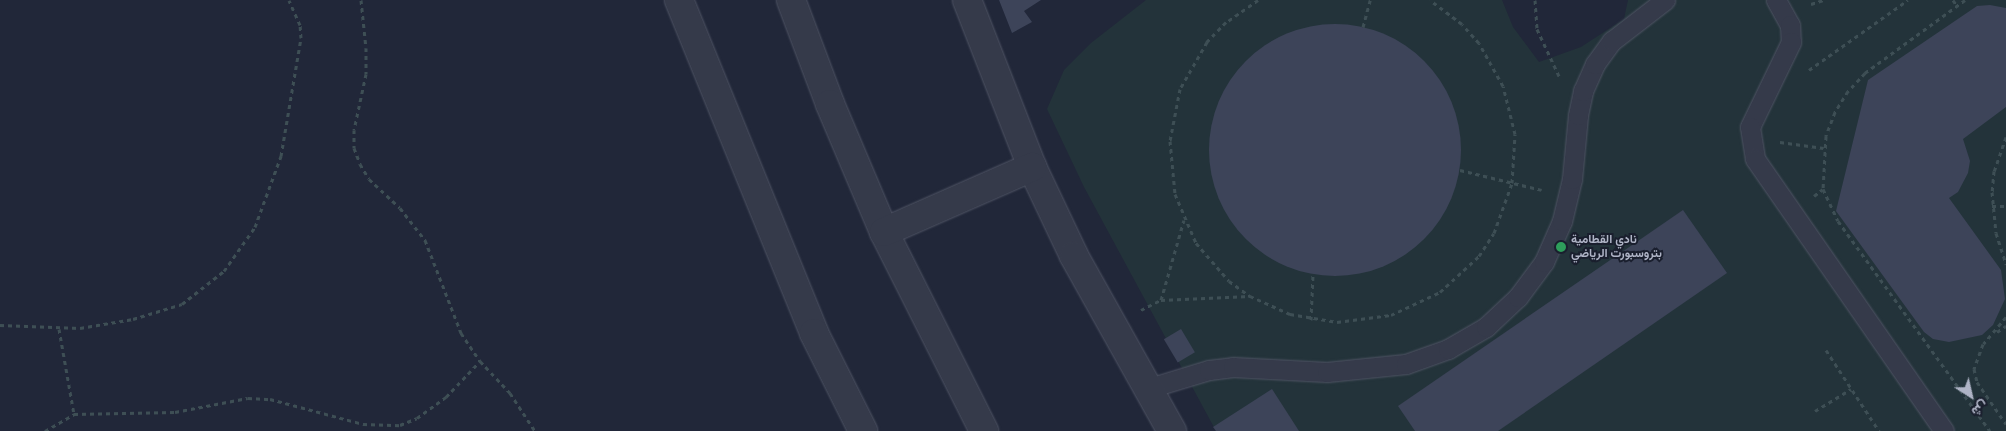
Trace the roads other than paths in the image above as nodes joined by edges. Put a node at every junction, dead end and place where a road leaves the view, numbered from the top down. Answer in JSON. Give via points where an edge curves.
{"nodes":[{"id":1,"x":679,"y":0,"type":"edge"},
{"id":2,"x":791,"y":0,"type":"edge"},
{"id":3,"x":967,"y":0,"type":"edge"},
{"id":4,"x":1665,"y":0,"type":"edge"},
{"id":5,"x":1776,"y":0,"type":"edge"},
{"id":6,"x":1032,"y":167,"type":"junction"},
{"id":7,"x":884,"y":232,"type":"junction"},
{"id":8,"x":1146,"y":389,"type":"junction"},
{"id":9,"x":863,"y":431,"type":"edge"},
{"id":10,"x":984,"y":431,"type":"edge"},
{"id":11,"x":1172,"y":431,"type":"edge"},
{"id":12,"x":1944,"y":431,"type":"edge"}],
"edges":[{"from":1,"to":9,"type":"street","via":[[814,333]]},
{"from":2,"to":7,"type":"street"},
{"from":3,"to":6,"type":"street"},
{"from":4,"to":8,"type":"lane","via":[[1612,41],[1594,64],[1578,115],[1562,221],[1544,262],[1518,297],[1486,327],[1448,350],[1406,364],[1363,370],[1292,372],[1233,367],[1209,370]]},
{"from":5,"to":12,"type":"lane","via":[[1790,25],[1790,42],[1750,126],[1755,159]]},
{"from":6,"to":7,"type":"street"},
{"from":6,"to":8,"type":"street","via":[[1074,256]]},
{"from":7,"to":10,"type":"street"},
{"from":8,"to":11,"type":"street"}]}
